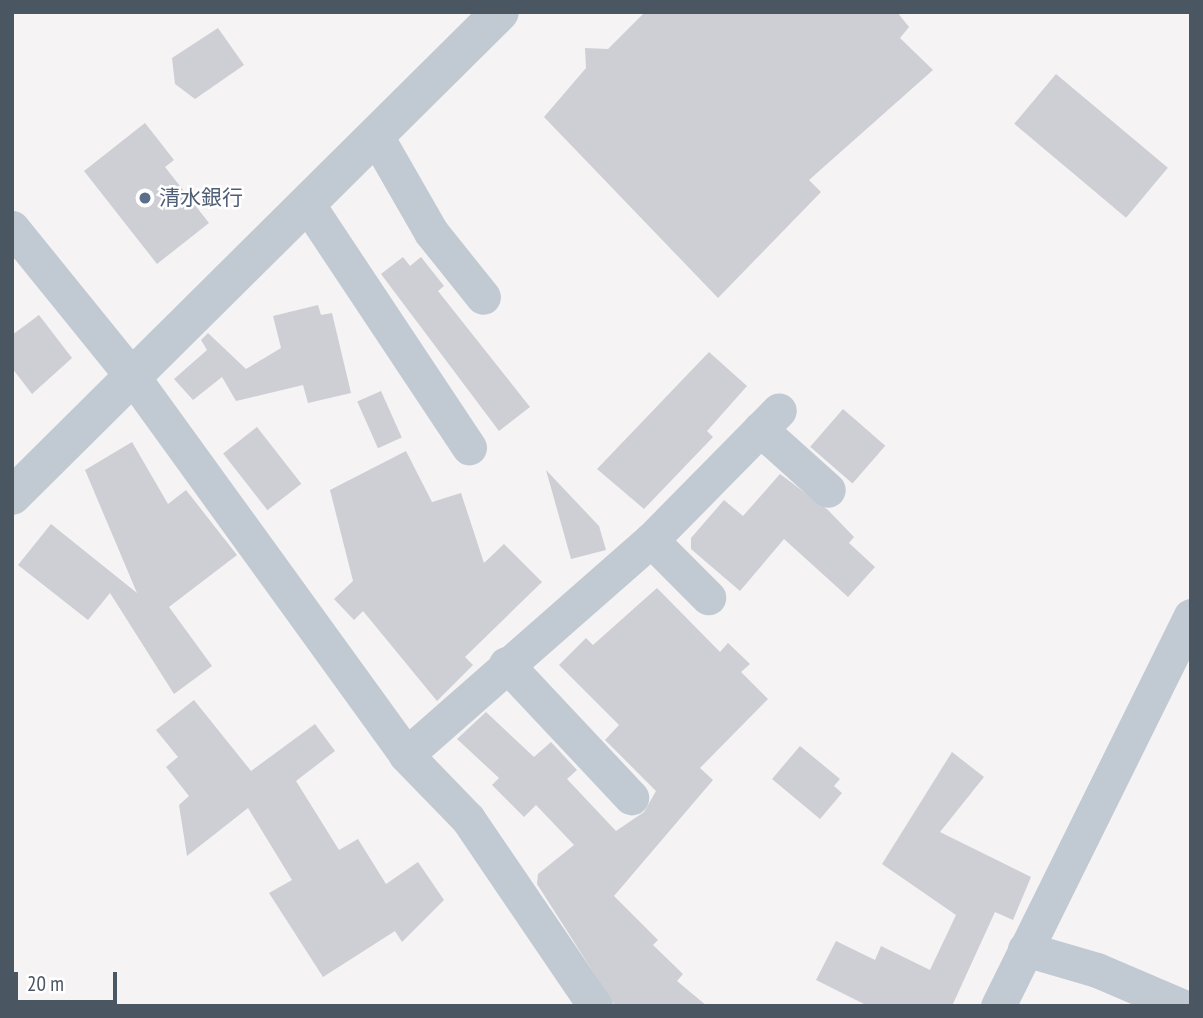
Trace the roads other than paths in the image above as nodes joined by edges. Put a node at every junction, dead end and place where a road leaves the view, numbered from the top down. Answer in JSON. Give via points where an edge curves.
{"nodes":[{"id":1,"x":500,"y":12,"type":"edge"},
{"id":2,"x":376,"y":136,"type":"junction"},
{"id":3,"x":308,"y":205,"type":"junction"},
{"id":4,"x":12,"y":228,"type":"edge"},
{"id":5,"x":484,"y":297,"type":"dead end"},
{"id":6,"x":135,"y":380,"type":"junction"},
{"id":7,"x":469,"y":447,"type":"dead end"},
{"id":8,"x":828,"y":490,"type":"dead end"},
{"id":9,"x":12,"y":496,"type":"edge"},
{"id":10,"x":651,"y":540,"type":"junction"},
{"id":11,"x":708,"y":597,"type":"dead end"},
{"id":12,"x":1191,"y":616,"type":"edge"},
{"id":13,"x":506,"y":664,"type":"junction"},
{"id":14,"x":406,"y":755,"type":"junction"},
{"id":15,"x":631,"y":797,"type":"dead end"},
{"id":16,"x":1025,"y":949,"type":"junction"},
{"id":17,"x":595,"y":1006,"type":"edge"},
{"id":18,"x":998,"y":1006,"type":"edge"},
{"id":19,"x":1181,"y":1006,"type":"edge"}],
"edges":[{"from":1,"to":2,"type":"street"},
{"from":2,"to":3,"type":"street"},
{"from":2,"to":5,"type":"street","via":[[431,232]]},
{"from":3,"to":6,"type":"street"},
{"from":3,"to":7,"type":"street"},
{"from":4,"to":6,"type":"street"},
{"from":6,"to":9,"type":"street"},
{"from":6,"to":14,"type":"street"},
{"from":8,"to":10,"type":"street","via":[[770,419]]},
{"from":10,"to":11,"type":"street"},
{"from":10,"to":13,"type":"street"},
{"from":12,"to":16,"type":"street"},
{"from":13,"to":14,"type":"street"},
{"from":13,"to":15,"type":"street"},
{"from":14,"to":17,"type":"street","via":[[468,819]]},
{"from":16,"to":18,"type":"street"},
{"from":16,"to":19,"type":"street","via":[[1097,970]]}]}
